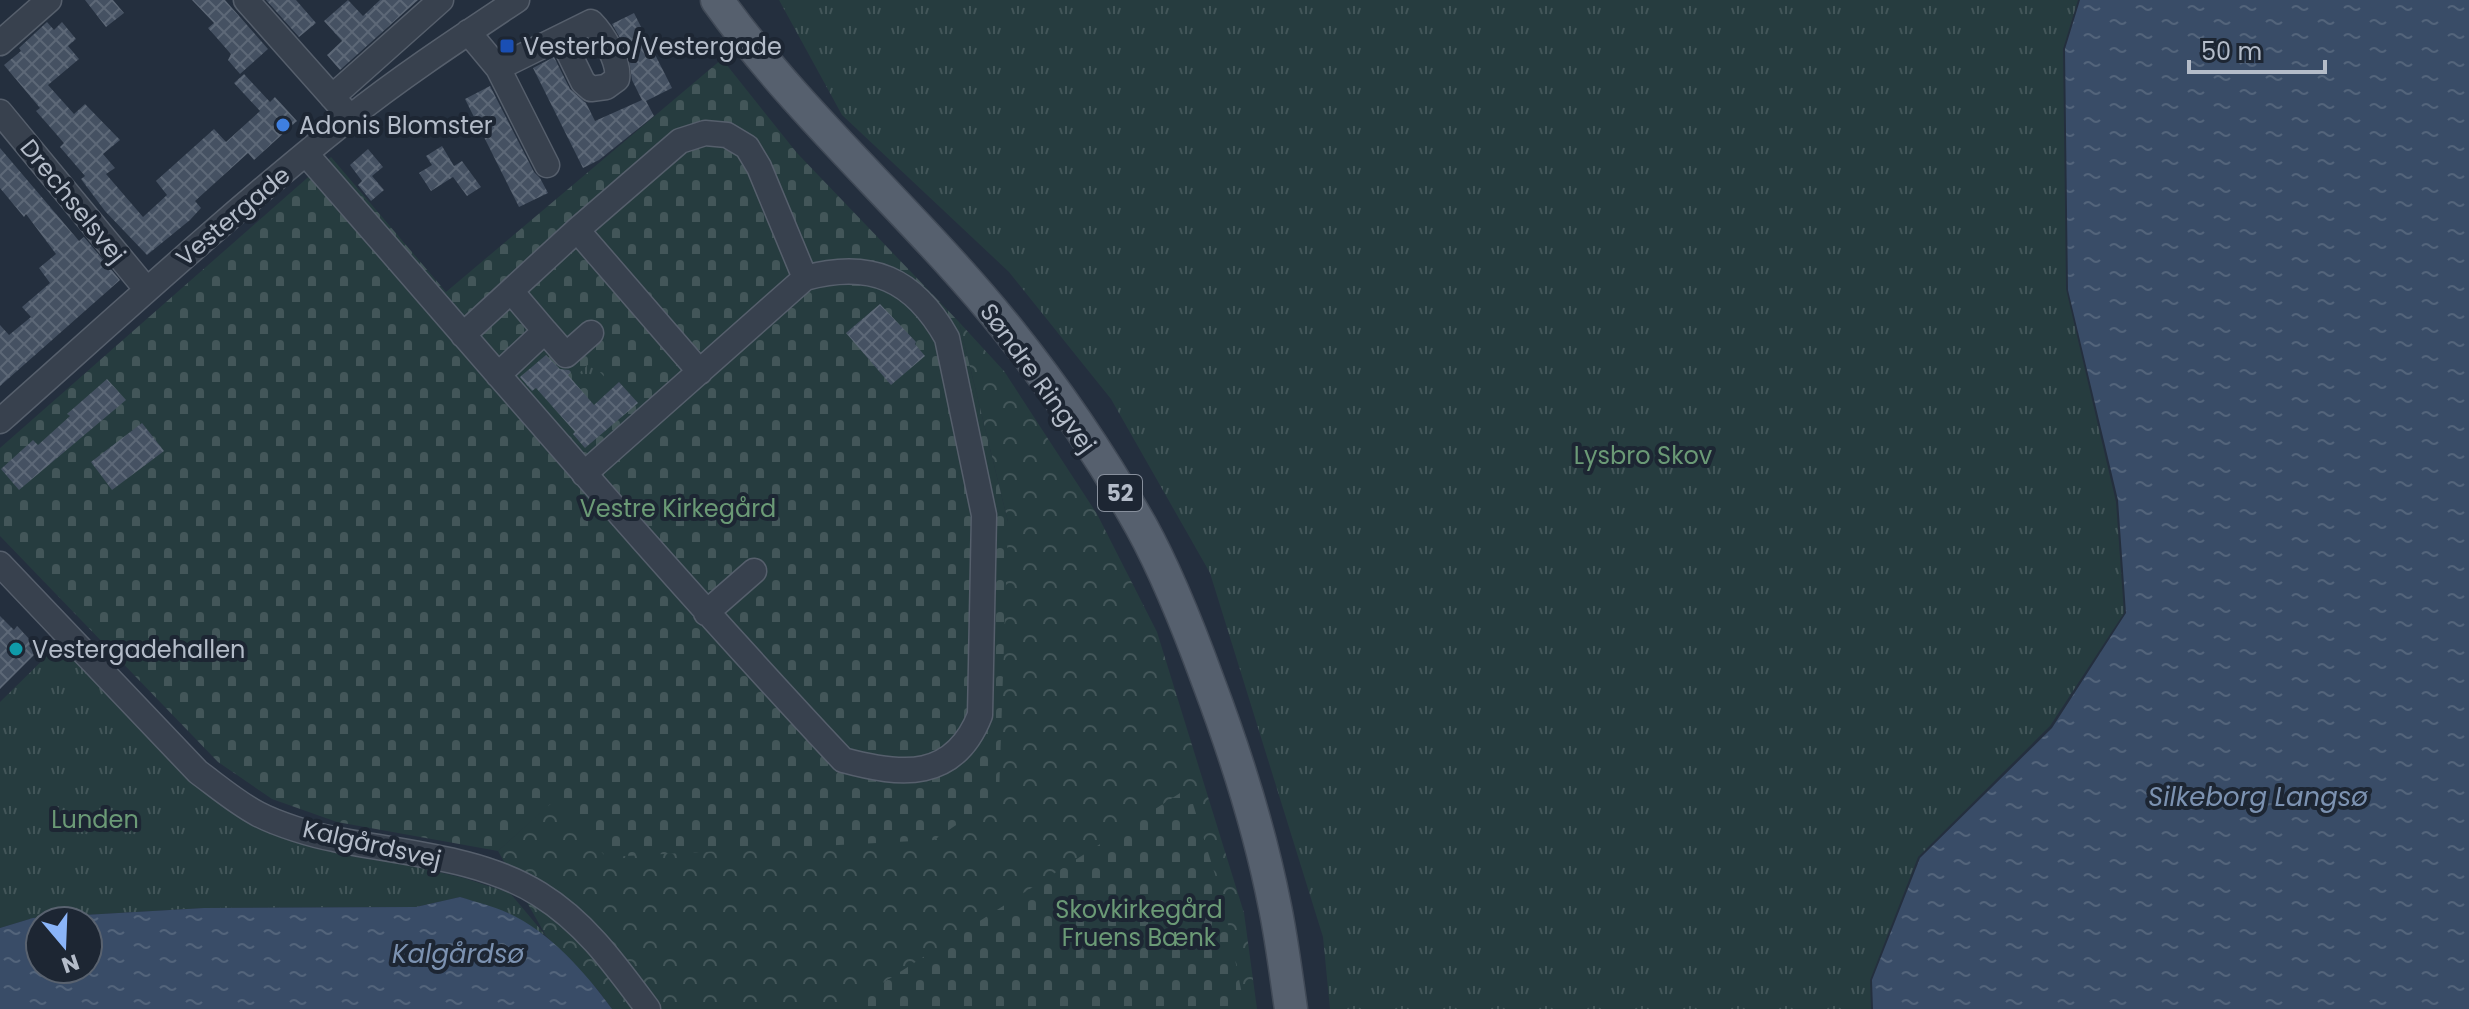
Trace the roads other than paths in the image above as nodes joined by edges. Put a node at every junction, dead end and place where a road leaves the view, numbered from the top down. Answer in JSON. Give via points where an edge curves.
{"nodes":[{"id":1,"x":49,"y":0,"type":"edge"},
{"id":2,"x":246,"y":0,"type":"edge"},
{"id":3,"x":441,"y":0,"type":"edge"},
{"id":4,"x":517,"y":0,"type":"edge"},
{"id":5,"x":717,"y":0,"type":"edge"},
{"id":6,"x":468,"y":32,"type":"junction"},
{"id":7,"x":561,"y":37,"type":"dead end"},
{"id":8,"x":0,"y":43,"type":"edge"},
{"id":9,"x":498,"y":68,"type":"junction"},
{"id":10,"x":332,"y":97,"type":"junction"},
{"id":11,"x":0,"y":112,"type":"edge"},
{"id":12,"x":350,"y":117,"type":"junction"},
{"id":13,"x":306,"y":154,"type":"junction"},
{"id":14,"x":547,"y":165,"type":"dead end"},
{"id":15,"x":577,"y":230,"type":"junction"},
{"id":16,"x":805,"y":278,"type":"junction"},
{"id":17,"x":147,"y":290,"type":"junction"},
{"id":18,"x":511,"y":291,"type":"junction"},
{"id":19,"x":545,"y":331,"type":"junction"},
{"id":20,"x":591,"y":333,"type":"dead end"},
{"id":21,"x":463,"y":335,"type":"junction"},
{"id":22,"x":700,"y":372,"type":"junction"},
{"id":23,"x":498,"y":375,"type":"junction"},
{"id":24,"x":0,"y":421,"type":"edge"},
{"id":25,"x":584,"y":474,"type":"junction"},
{"id":26,"x":0,"y":564,"type":"edge"},
{"id":27,"x":754,"y":571,"type":"dead end"},
{"id":28,"x":706,"y":613,"type":"junction"},
{"id":29,"x":648,"y":1009,"type":"edge"},
{"id":30,"x":1291,"y":1009,"type":"edge"}],
"edges":[{"from":1,"to":8,"type":"street"},
{"from":2,"to":10,"type":"street"},
{"from":3,"to":10,"type":"street"},
{"from":4,"to":6,"type":"street","name":"Vestergade"},
{"from":5,"to":30,"type":"main road","name":"Søndre Ringvej","number":"52","via":[[800,104],[923,232],[1009,332],[1074,420],[1141,527],[1187,625],[1241,776],[1275,907]]},
{"from":6,"to":9,"type":"street"},
{"from":6,"to":12,"type":"street","name":"Vestergade"},
{"from":7,"to":9,"type":"street"},
{"from":9,"to":14,"type":"street"},
{"from":10,"to":12,"type":"street"},
{"from":11,"to":17,"type":"street","name":"Drechselsvej"},
{"from":12,"to":13,"type":"street","name":"Vestergade"},
{"from":13,"to":17,"type":"street","name":"Vestergade"},
{"from":13,"to":21,"type":"street"},
{"from":15,"to":16,"type":"street","via":[[680,141],[705,133],[727,135],[747,147],[759,167]]},
{"from":15,"to":18,"type":"street"},
{"from":15,"to":22,"type":"street"},
{"from":16,"to":22,"type":"street"},
{"from":16,"to":28,"type":"street","via":[[855,270],[888,279],[914,293],[947,338],[984,515],[980,715],[960,750],[930,768],[871,768],[843,760]]},
{"from":17,"to":24,"type":"street","name":"Vestergade"},
{"from":18,"to":19,"type":"street"},
{"from":18,"to":21,"type":"street"},
{"from":19,"to":20,"type":"street","via":[[566,355]]},
{"from":19,"to":23,"type":"street"},
{"from":21,"to":23,"type":"street"},
{"from":22,"to":25,"type":"street"},
{"from":23,"to":25,"type":"street"},
{"from":25,"to":28,"type":"street"},
{"from":26,"to":29,"type":"street","name":"Kalgårdsvej","via":[[198,772],[228,794],[259,815],[332,839],[416,851],[511,879],[540,894],[591,937]]},
{"from":27,"to":28,"type":"street"}]}
